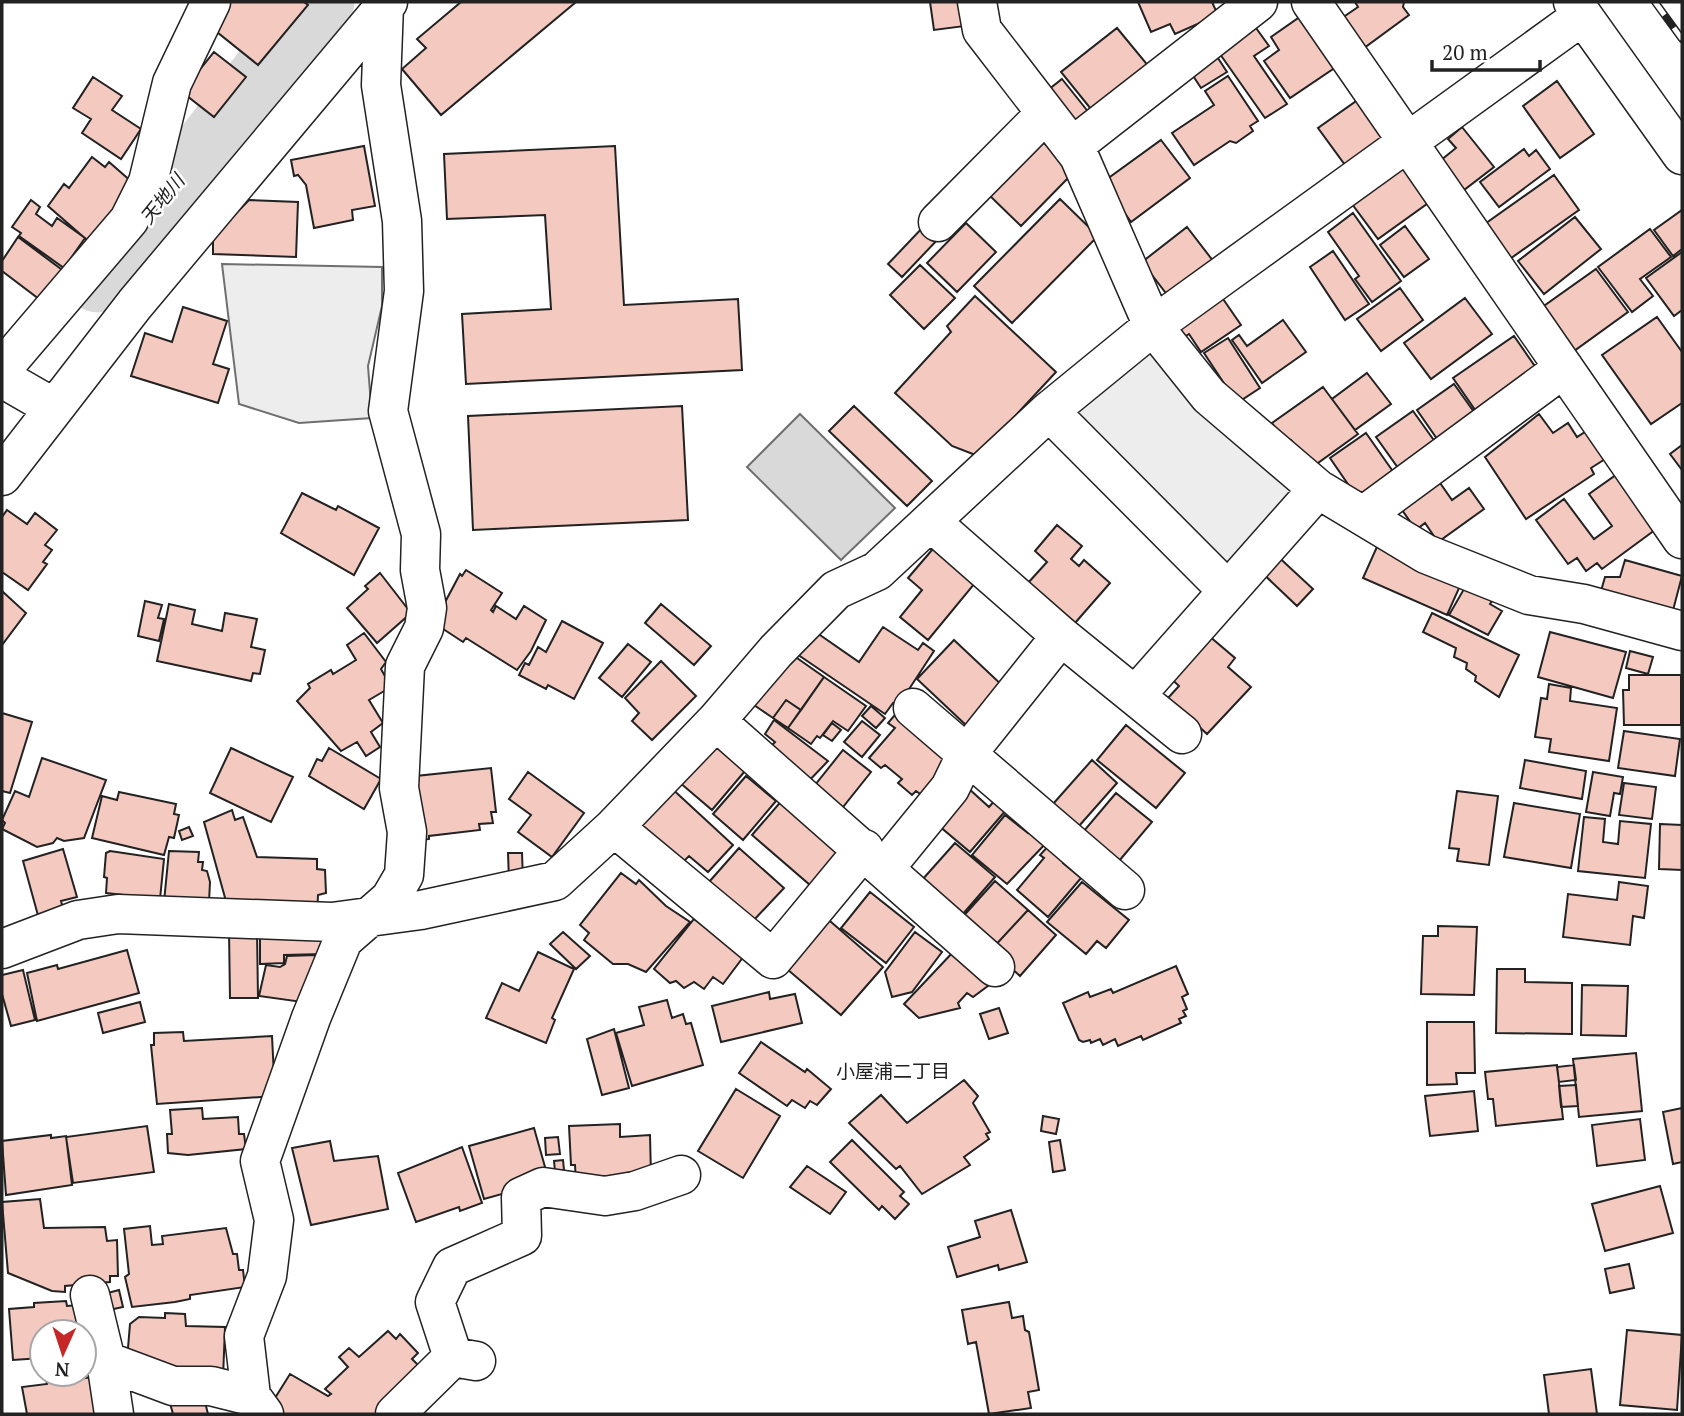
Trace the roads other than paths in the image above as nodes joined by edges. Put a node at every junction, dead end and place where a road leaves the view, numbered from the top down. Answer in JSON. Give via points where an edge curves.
{"nodes":[{"id":1,"x":211,"y":2,"type":"edge"},
{"id":2,"x":977,"y":2,"type":"edge"},
{"id":3,"x":1258,"y":2,"type":"edge"},
{"id":4,"x":1311,"y":2,"type":"edge"},
{"id":5,"x":386,"y":4,"type":"edge"},
{"id":6,"x":1577,"y":9,"type":"edge"},
{"id":7,"x":1045,"y":114,"type":"junction"},
{"id":8,"x":1408,"y":140,"type":"junction"},
{"id":9,"x":1072,"y":147,"type":"junction"},
{"id":10,"x":1682,"y":155,"type":"edge"},
{"id":11,"x":938,"y":222,"type":"dead end"},
{"id":12,"x":1153,"y":326,"type":"junction"},
{"id":13,"x":2,"y":369,"type":"edge"},
{"id":14,"x":1564,"y":369,"type":"junction"},
{"id":15,"x":2,"y":378,"type":"edge"},
{"id":16,"x":54,"y":408,"type":"junction"},
{"id":17,"x":1049,"y":411,"type":"junction"},
{"id":18,"x":2,"y":476,"type":"edge"},
{"id":19,"x":1318,"y":489,"type":"junction"},
{"id":20,"x":1363,"y":516,"type":"junction"},
{"id":21,"x":931,"y":522,"type":"junction"},
{"id":22,"x":1682,"y":539,"type":"edge"},
{"id":23,"x":1228,"y":591,"type":"junction"},
{"id":24,"x":1682,"y":631,"type":"edge"},
{"id":25,"x":1061,"y":636,"type":"junction"},
{"id":26,"x":1135,"y":696,"type":"junction"},
{"id":27,"x":913,"y":708,"type":"dead end"},
{"id":28,"x":716,"y":721,"type":"junction"},
{"id":29,"x":1182,"y":734,"type":"dead end"},
{"id":30,"x":966,"y":754,"type":"junction"},
{"id":31,"x":614,"y":827,"type":"junction"},
{"id":32,"x":874,"y":859,"type":"junction"},
{"id":33,"x":1125,"y":890,"type":"dead end"},
{"id":34,"x":369,"y":915,"type":"junction"},
{"id":35,"x":2,"y":950,"type":"edge"},
{"id":36,"x":995,"y":967,"type":"dead end"},
{"id":37,"x":681,"y":1175,"type":"dead end"},
{"id":38,"x":90,"y":1295,"type":"dead end"},
{"id":39,"x":106,"y":1361,"type":"junction"},
{"id":40,"x":257,"y":1405,"type":"edge"},
{"id":41,"x":114,"y":1414,"type":"edge"},
{"id":42,"x":395,"y":1414,"type":"edge"}],
"edges":[{"from":1,"to":13,"type":"street","via":[[172,83],[148,182],[129,220]]},
{"from":2,"to":7,"type":"street","via":[[982,30]]},
{"from":3,"to":9,"type":"street"},
{"from":4,"to":8,"type":"street"},
{"from":5,"to":16,"type":"street"},
{"from":5,"to":34,"type":"street","via":[[381,85],[402,221],[404,291],[388,411],[421,534],[427,608],[424,628],[405,666],[400,788],[407,832],[404,875],[390,898]]},
{"from":6,"to":8,"type":"street"},
{"from":6,"to":10,"type":"street"},
{"from":7,"to":9,"type":"street"},
{"from":7,"to":11,"type":"street"},
{"from":8,"to":12,"type":"street"},
{"from":8,"to":14,"type":"street"},
{"from":9,"to":12,"type":"street"},
{"from":12,"to":17,"type":"street"},
{"from":12,"to":19,"type":"street","via":[[1209,396]]},
{"from":14,"to":20,"type":"street"},
{"from":14,"to":22,"type":"street"},
{"from":15,"to":16,"type":"street"},
{"from":16,"to":18,"type":"street"},
{"from":17,"to":21,"type":"street"},
{"from":17,"to":23,"type":"street"},
{"from":19,"to":20,"type":"street"},
{"from":19,"to":23,"type":"street"},
{"from":20,"to":24,"type":"street","via":[[1426,554],[1529,595],[1584,604]]},
{"from":21,"to":25,"type":"street"},
{"from":21,"to":28,"type":"street","via":[[877,571],[836,590]]},
{"from":23,"to":26,"type":"street"},
{"from":25,"to":26,"type":"street"},
{"from":25,"to":30,"type":"street"},
{"from":26,"to":29,"type":"street"},
{"from":27,"to":30,"type":"street"},
{"from":28,"to":31,"type":"street"},
{"from":28,"to":32,"type":"street"},
{"from":30,"to":32,"type":"street","via":[[950,788]]},
{"from":30,"to":33,"type":"street"},
{"from":31,"to":32,"type":"street","via":[[773,959]]},
{"from":31,"to":34,"type":"street","via":[[555,881],[421,910]]},
{"from":32,"to":36,"type":"street"},
{"from":34,"to":35,"type":"street","via":[[332,922],[118,914],[78,920]]},
{"from":34,"to":40,"type":"street","via":[[343,940],[260,1161],[274,1220],[267,1276],[244,1336]]},
{"from":37,"to":42,"type":"street","via":[[605,1196],[543,1187],[521,1197],[522,1236],[452,1267],[435,1302],[465,1359]]},
{"from":38,"to":39,"type":"street"},
{"from":39,"to":40,"type":"street","via":[[173,1385],[211,1386]]},
{"from":39,"to":41,"type":"street"}]}
